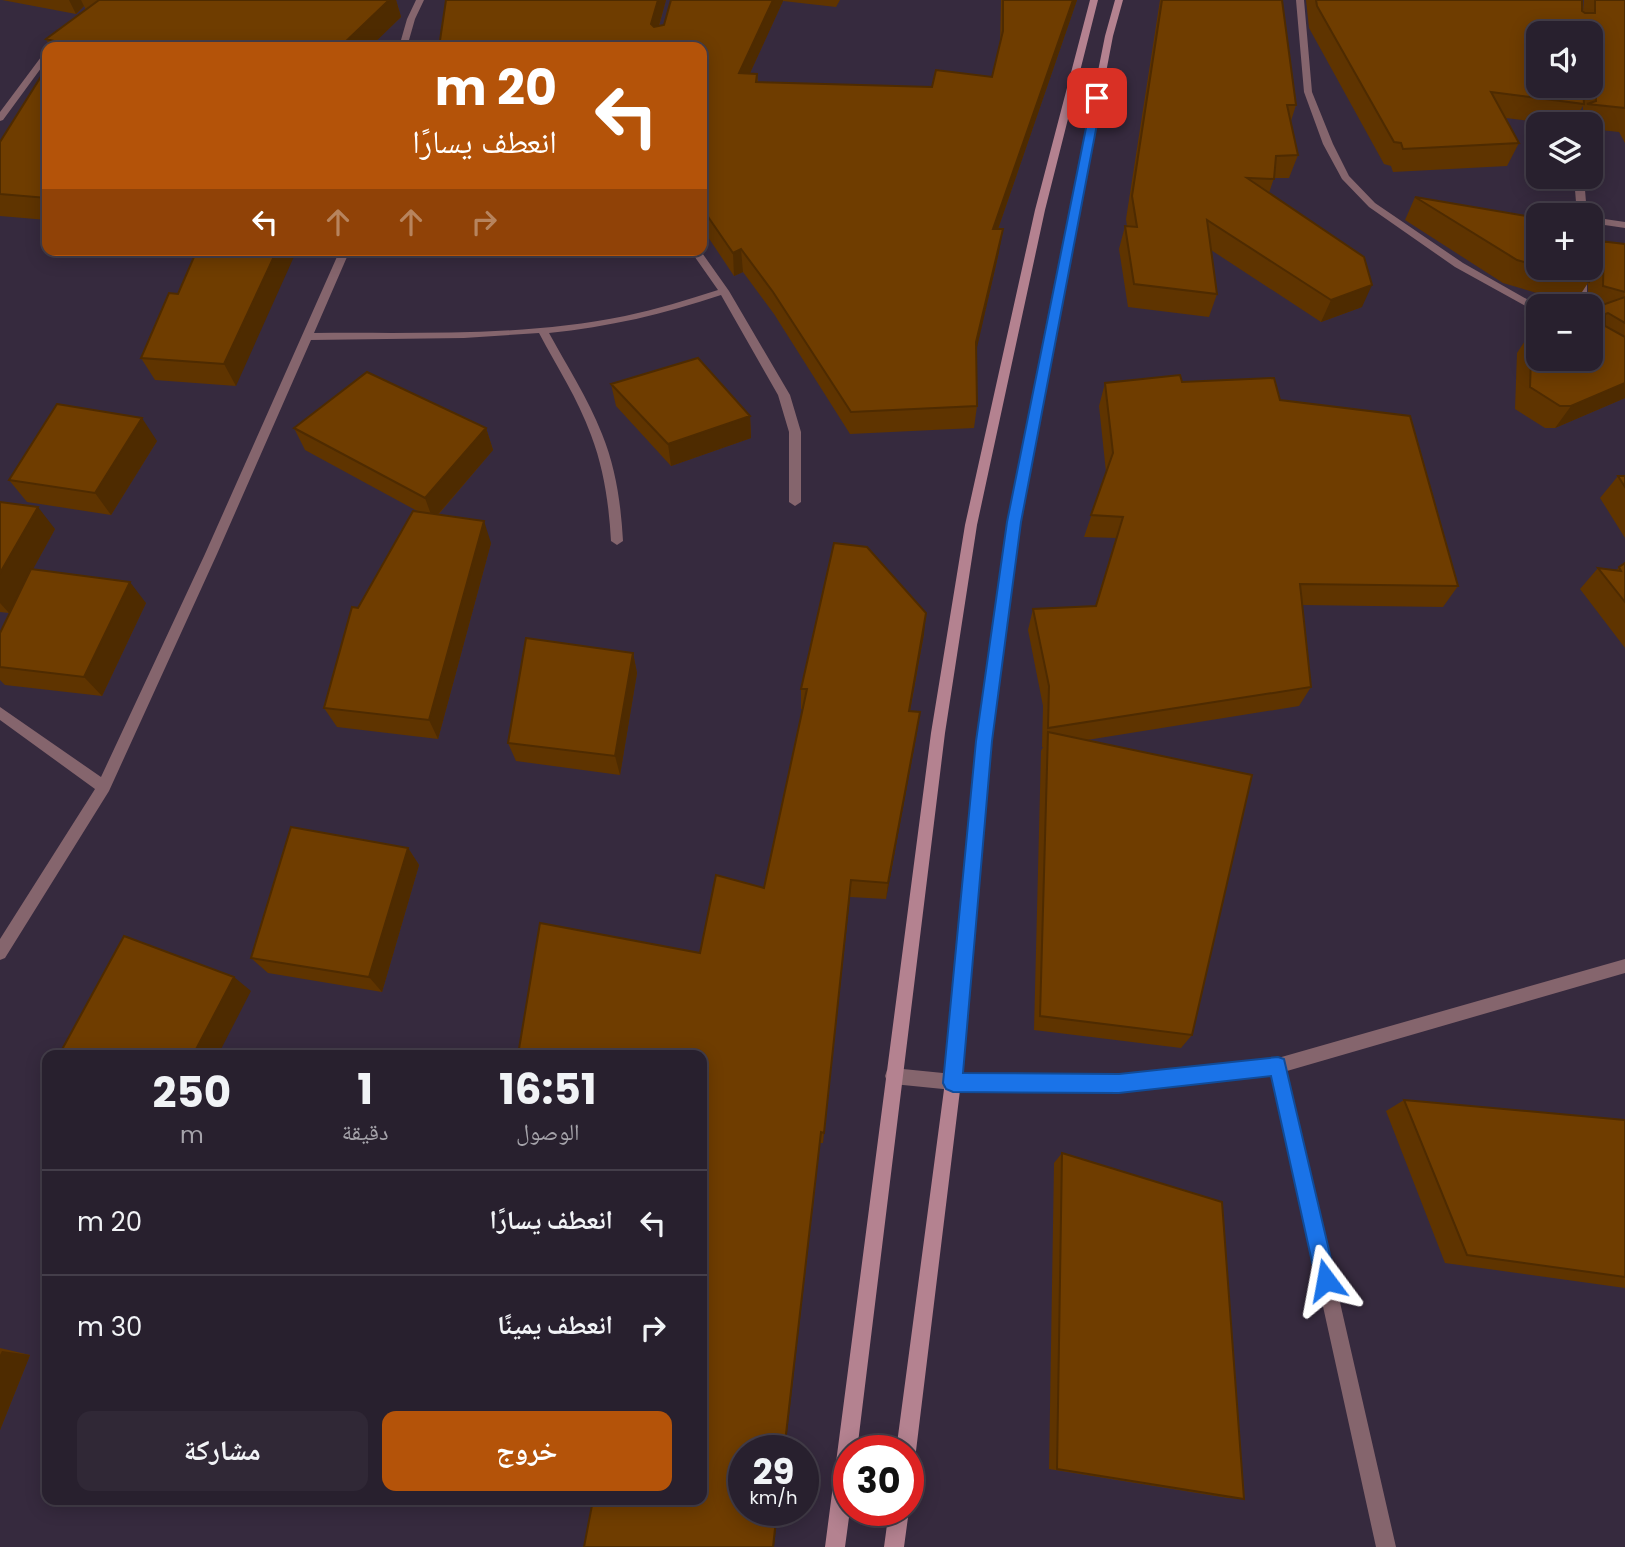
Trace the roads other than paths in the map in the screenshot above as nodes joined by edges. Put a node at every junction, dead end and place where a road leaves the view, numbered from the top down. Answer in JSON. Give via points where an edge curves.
{"nodes":[{"id":1,"x":420,"y":0,"type":"edge"},
{"id":2,"x":1094,"y":0,"type":"edge"},
{"id":3,"x":1119,"y":0,"type":"edge"},
{"id":4,"x":1300,"y":0,"type":"edge"},
{"id":5,"x":404,"y":42,"type":"edge"},
{"id":6,"x":42,"y":62,"type":"edge"},
{"id":7,"x":0,"y":118,"type":"edge"},
{"id":8,"x":1603,"y":222,"type":"edge"},
{"id":9,"x":1625,"y":225,"type":"edge"},
{"id":10,"x":342,"y":256,"type":"edge"},
{"id":11,"x":699,"y":256,"type":"edge"},
{"id":12,"x":724,"y":290,"type":"junction"},
{"id":13,"x":1526,"y":303,"type":"edge"},
{"id":14,"x":542,"y":330,"type":"junction"},
{"id":15,"x":305,"y":337,"type":"junction"},
{"id":16,"x":795,"y":502,"type":"dead end"},
{"id":17,"x":617,"y":541,"type":"dead end"},
{"id":18,"x":0,"y":713,"type":"edge"},
{"id":19,"x":104,"y":787,"type":"junction"},
{"id":20,"x":0,"y":953,"type":"edge"},
{"id":21,"x":1625,"y":966,"type":"edge"},
{"id":22,"x":1278,"y":1066,"type":"junction"},
{"id":23,"x":893,"y":1076,"type":"junction"},
{"id":24,"x":953,"y":1083,"type":"junction"},
{"id":25,"x":908,"y":1435,"type":"edge"},
{"id":26,"x":897,"y":1526,"type":"edge"},
{"id":27,"x":835,"y":1547,"type":"edge"},
{"id":28,"x":894,"y":1547,"type":"edge"},
{"id":29,"x":1386,"y":1547,"type":"edge"}],
"edges":[{"from":1,"to":5,"type":"street"},
{"from":2,"to":23,"type":"main road","via":[[1040,210],[971,525],[938,733]]},
{"from":3,"to":24,"type":"main road","via":[[1014,522],[984,741]]},
{"from":4,"to":13,"type":"street","via":[[1308,92],[1345,177],[1383,212],[1459,265]]},
{"from":6,"to":7,"type":"street"},
{"from":8,"to":9,"type":"street"},
{"from":10,"to":15,"type":"street"},
{"from":11,"to":12,"type":"street"},
{"from":12,"to":14,"type":"street","via":[[688,305],[617,321]]},
{"from":12,"to":16,"type":"street","via":[[784,396],[795,432]]},
{"from":14,"to":15,"type":"street"},
{"from":14,"to":17,"type":"street","via":[[597,433],[610,480]]},
{"from":15,"to":19,"type":"street"},
{"from":18,"to":19,"type":"street"},
{"from":19,"to":20,"type":"street"},
{"from":21,"to":22,"type":"street"},
{"from":22,"to":24,"type":"street","via":[[1119,1083]]},
{"from":22,"to":29,"type":"street"},
{"from":23,"to":24,"type":"street"},
{"from":23,"to":27,"type":"main road"},
{"from":24,"to":25,"type":"main road"},
{"from":26,"to":28,"type":"main road"}]}
